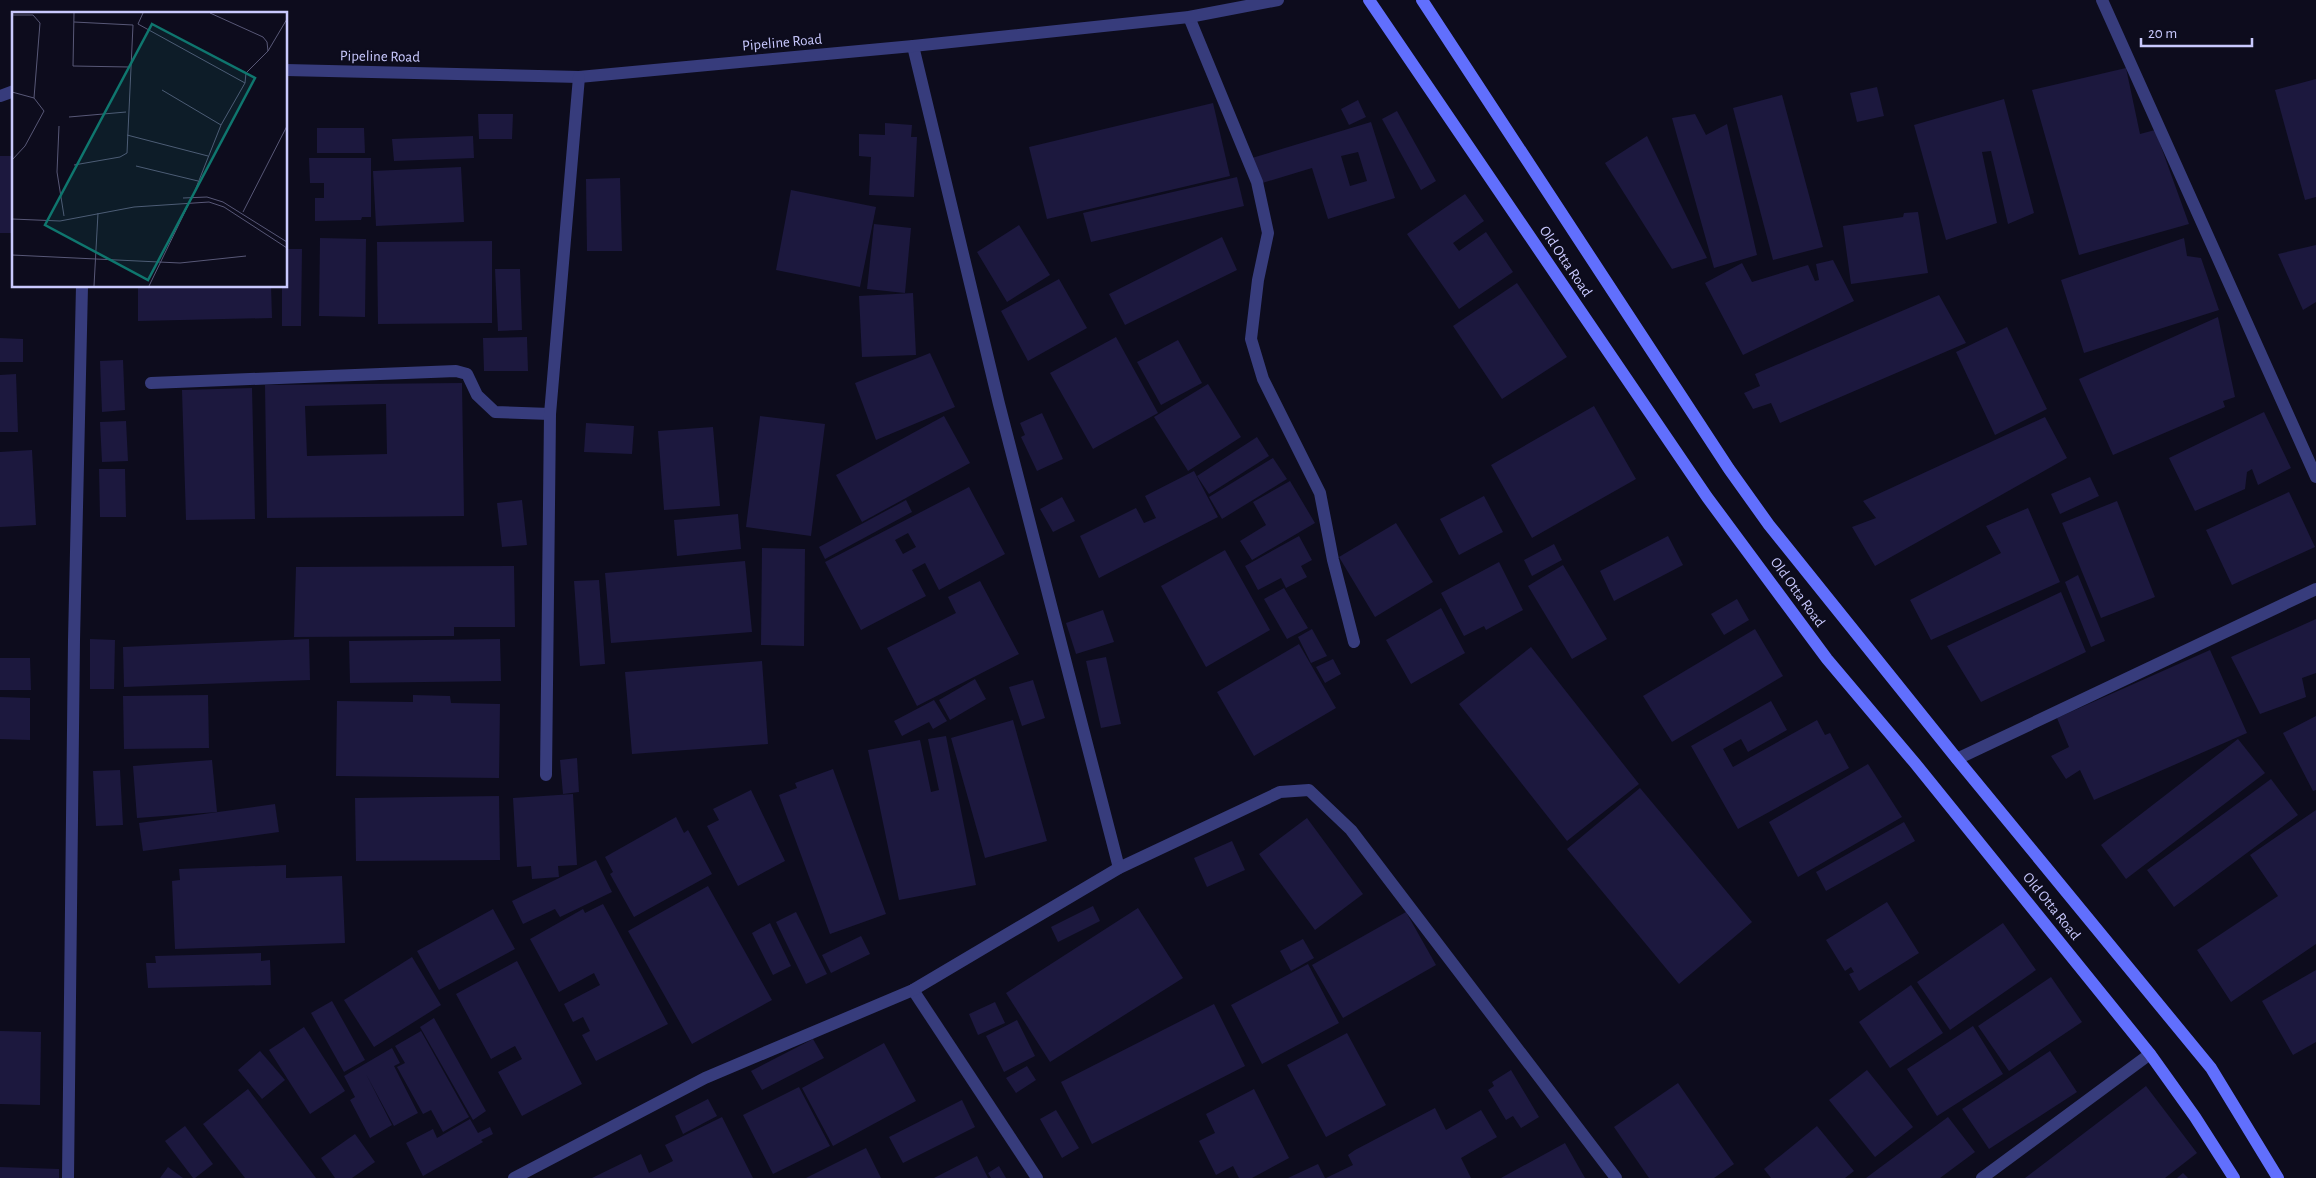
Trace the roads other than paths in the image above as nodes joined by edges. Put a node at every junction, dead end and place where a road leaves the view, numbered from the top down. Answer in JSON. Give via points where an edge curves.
{"nodes":[{"id":1,"x":1278,"y":0,"type":"edge"},
{"id":2,"x":1369,"y":0,"type":"edge"},
{"id":3,"x":1422,"y":0,"type":"edge"},
{"id":4,"x":2102,"y":0,"type":"edge"},
{"id":5,"x":1189,"y":17,"type":"junction"},
{"id":6,"x":913,"y":46,"type":"junction"},
{"id":7,"x":288,"y":70,"type":"edge"},
{"id":8,"x":579,"y":77,"type":"junction"},
{"id":9,"x":12,"y":92,"type":"edge"},
{"id":10,"x":0,"y":96,"type":"edge"},
{"id":11,"x":82,"y":288,"type":"edge"},
{"id":12,"x":151,"y":383,"type":"dead end"},
{"id":13,"x":550,"y":414,"type":"junction"},
{"id":14,"x":2316,"y":477,"type":"edge"},
{"id":15,"x":2316,"y":589,"type":"edge"},
{"id":16,"x":1354,"y":642,"type":"dead end"},
{"id":17,"x":1957,"y":759,"type":"junction"},
{"id":18,"x":546,"y":775,"type":"dead end"},
{"id":19,"x":1119,"y":868,"type":"junction"},
{"id":20,"x":913,"y":990,"type":"junction"},
{"id":21,"x":2150,"y":1054,"type":"junction"},
{"id":22,"x":68,"y":1178,"type":"edge"},
{"id":23,"x":514,"y":1178,"type":"edge"},
{"id":24,"x":1037,"y":1178,"type":"edge"},
{"id":25,"x":1616,"y":1178,"type":"edge"},
{"id":26,"x":1982,"y":1178,"type":"edge"},
{"id":27,"x":2234,"y":1178,"type":"edge"},
{"id":28,"x":2278,"y":1178,"type":"edge"}],
"edges":[{"from":1,"to":5,"type":"street","name":"Pipeline Road"},
{"from":2,"to":21,"type":"main road","name":"Old Otta Road","via":[[1707,497],[1815,643]]},
{"from":3,"to":17,"type":"main road","name":"Old Otta Road","via":[[1729,469],[1769,525]]},
{"from":4,"to":14,"type":"street"},
{"from":5,"to":6,"type":"street","name":"Pipeline Road"},
{"from":5,"to":16,"type":"street","via":[[1257,182],[1268,233],[1251,339],[1263,378],[1320,493]]},
{"from":6,"to":8,"type":"street","name":"Pipeline Road"},
{"from":6,"to":19,"type":"street","via":[[999,404]]},
{"from":7,"to":8,"type":"street","name":"Pipeline Road"},
{"from":8,"to":13,"type":"street"},
{"from":9,"to":10,"type":"street"},
{"from":11,"to":22,"type":"street"},
{"from":12,"to":13,"type":"street","via":[[456,371],[467,374],[477,395],[495,412]]},
{"from":13,"to":18,"type":"street"},
{"from":15,"to":17,"type":"street"},
{"from":17,"to":28,"type":"main road","name":"Old Otta Road","via":[[2211,1068]]},
{"from":19,"to":20,"type":"street"},
{"from":19,"to":25,"type":"street","via":[[1280,792],[1309,790],[1351,830]]},
{"from":20,"to":23,"type":"street","via":[[705,1078]]},
{"from":20,"to":24,"type":"street"},
{"from":21,"to":26,"type":"street"},
{"from":21,"to":27,"type":"main road","name":"Old Otta Road"}]}
